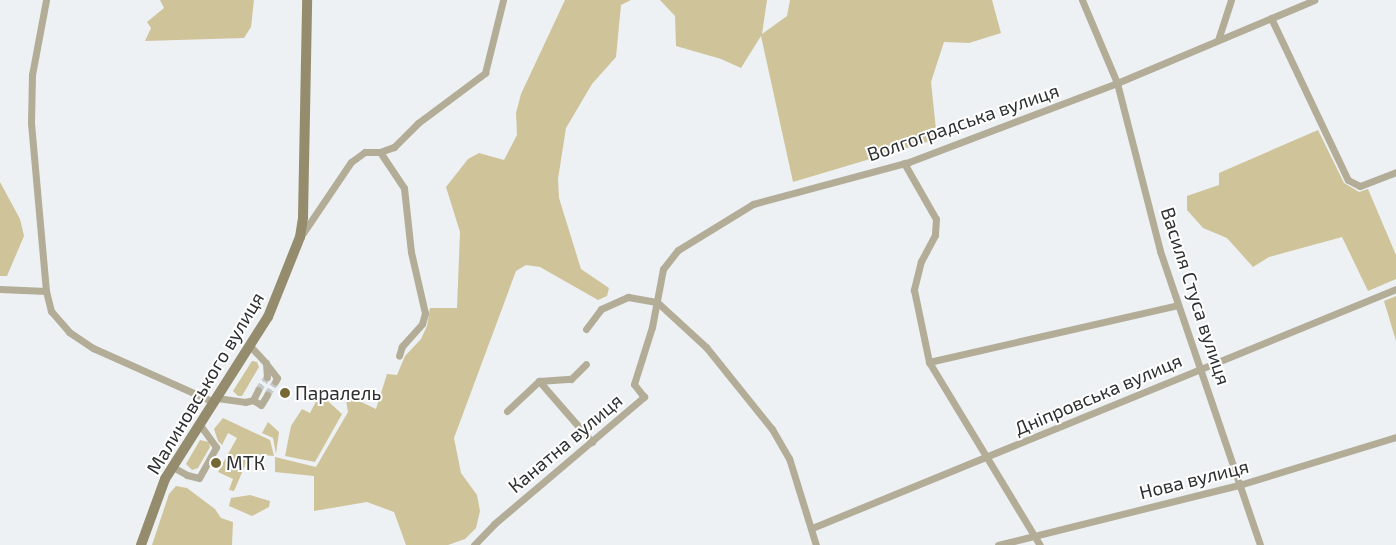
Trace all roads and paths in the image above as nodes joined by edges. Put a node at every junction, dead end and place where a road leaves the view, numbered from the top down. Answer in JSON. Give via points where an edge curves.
{"nodes":[{"id":1,"x":46,"y":0,"type":"edge"},
{"id":2,"x":307,"y":0,"type":"edge"},
{"id":3,"x":503,"y":0,"type":"edge"},
{"id":4,"x":1082,"y":0,"type":"edge"},
{"id":5,"x":1230,"y":0,"type":"edge"},
{"id":6,"x":1314,"y":0,"type":"edge"},
{"id":7,"x":1270,"y":18,"type":"junction"},
{"id":8,"x":1218,"y":40,"type":"junction"},
{"id":9,"x":1116,"y":83,"type":"junction"},
{"id":10,"x":380,"y":152,"type":"junction"},
{"id":11,"x":904,"y":163,"type":"junction"},
{"id":12,"x":1396,"y":172,"type":"edge"},
{"id":13,"x":300,"y":237,"type":"junction"},
{"id":14,"x":0,"y":289,"type":"edge"},
{"id":15,"x":1396,"y":289,"type":"edge"},
{"id":16,"x":46,"y":290,"type":"junction"},
{"id":17,"x":656,"y":302,"type":"junction"},
{"id":18,"x":1177,"y":305,"type":"junction"},
{"id":19,"x":586,"y":329,"type":"dead end"},
{"id":20,"x":251,"y":347,"type":"junction"},
{"id":21,"x":400,"y":356,"type":"dead end"},
{"id":22,"x":929,"y":362,"type":"junction"},
{"id":23,"x":266,"y":363,"type":"junction"},
{"id":24,"x":586,"y":364,"type":"dead end"},
{"id":25,"x":1202,"y":369,"type":"junction"},
{"id":26,"x":266,"y":377,"type":"tunnel mouth"},
{"id":27,"x":539,"y":381,"type":"junction"},
{"id":28,"x":274,"y":382,"type":"dead end"},
{"id":29,"x":258,"y":390,"type":"tunnel mouth"},
{"id":30,"x":267,"y":395,"type":"tunnel mouth"},
{"id":31,"x":215,"y":400,"type":"junction"},
{"id":32,"x":252,"y":400,"type":"junction"},
{"id":33,"x":508,"y":411,"type":"dead end"},
{"id":34,"x":199,"y":424,"type":"junction"},
{"id":35,"x":1396,"y":438,"type":"edge"},
{"id":36,"x":592,"y":442,"type":"junction"},
{"id":37,"x":987,"y":458,"type":"junction"},
{"id":38,"x":172,"y":466,"type":"junction"},
{"id":39,"x":1239,"y":485,"type":"junction"},
{"id":40,"x":812,"y":528,"type":"junction"},
{"id":41,"x":1034,"y":536,"type":"junction"},
{"id":42,"x":141,"y":545,"type":"edge"},
{"id":43,"x":476,"y":545,"type":"edge"},
{"id":44,"x":816,"y":545,"type":"edge"},
{"id":45,"x":998,"y":545,"type":"edge"},
{"id":46,"x":1040,"y":545,"type":"edge"},
{"id":47,"x":1260,"y":545,"type":"edge"}],
"edges":[{"from":1,"to":16,"type":"street","via":[[32,75],[31,123]]},
{"from":2,"to":13,"type":"main road","name":"Малиновського вулиця"},
{"from":3,"to":10,"type":"street","via":[[485,72],[394,147]]},
{"from":4,"to":9,"type":"street","name":"Василя Стуса вулиця"},
{"from":5,"to":8,"type":"street"},
{"from":6,"to":7,"type":"street","name":"Волгоградська вулиця"},
{"from":7,"to":8,"type":"street","name":"Волгоградська вулиця"},
{"from":7,"to":12,"type":"street","via":[[1348,180],[1360,186]]},
{"from":8,"to":9,"type":"street","name":"Волгоградська вулиця"},
{"from":9,"to":11,"type":"street","name":"Волгоградська вулиця"},
{"from":9,"to":18,"type":"street","name":"Василя Стуса вулиця"},
{"from":10,"to":13,"type":"street","via":[[365,152],[351,162]]},
{"from":10,"to":21,"type":"street","via":[[404,188],[411,252],[425,313],[422,324],[402,346]]},
{"from":11,"to":17,"type":"street","name":"Волгоградська вулиця","via":[[753,204],[678,250],[669,259],[659,283]]},
{"from":11,"to":22,"type":"street","via":[[936,219],[936,235],[921,261],[914,290]]},
{"from":13,"to":20,"type":"main road","name":"Малиновського вулиця","via":[[282,288]]},
{"from":14,"to":16,"type":"street"},
{"from":15,"to":25,"type":"street","name":"Дніпровська вулиця"},
{"from":16,"to":31,"type":"street","via":[[51,311],[68,332],[93,348]]},
{"from":17,"to":19,"type":"street","via":[[628,297],[601,310]]},
{"from":17,"to":36,"type":"street","name":"Канатна вулиця","via":[[644,360],[634,384],[644,398]]},
{"from":17,"to":40,"type":"street","via":[[706,347],[772,429],[789,458]]},
{"from":18,"to":22,"type":"street"},
{"from":18,"to":25,"type":"street","name":"Василя Стуса вулиця"},
{"from":20,"to":23,"type":"street"},
{"from":20,"to":31,"type":"main road","name":"Малиновського вулиця"},
{"from":22,"to":37,"type":"street"},
{"from":23,"to":26,"type":"street"},
{"from":23,"to":28,"type":"street","via":[[277,378]]},
{"from":24,"to":27,"type":"street","via":[[571,380]]},
{"from":25,"to":37,"type":"street","name":"Дніпровська вулиця"},
{"from":25,"to":39,"type":"street","name":"Василя Стуса вулиця"},
{"from":27,"to":33,"type":"street"},
{"from":27,"to":36,"type":"street"},
{"from":29,"to":32,"type":"street"},
{"from":30,"to":32,"type":"street","via":[[261,405]]},
{"from":31,"to":32,"type":"street"},
{"from":31,"to":34,"type":"main road","name":"Малиновського вулиця"},
{"from":34,"to":38,"type":"main road","name":"Малиновського вулиця"},
{"from":34,"to":38,"type":"street","via":[[216,447],[210,462],[199,478]]},
{"from":35,"to":39,"type":"street","name":"Нова вулиця"},
{"from":36,"to":43,"type":"street","name":"Канатна вулиця","via":[[494,524]]},
{"from":37,"to":40,"type":"street","name":"Дніпровська вулиця"},
{"from":37,"to":41,"type":"street"},
{"from":38,"to":42,"type":"main road","name":"Малиновського вулиця"},
{"from":39,"to":41,"type":"street","name":"Нова вулиця"},
{"from":39,"to":47,"type":"street","name":"Василя Стуса вулиця"},
{"from":40,"to":44,"type":"street"},
{"from":41,"to":45,"type":"street","name":"Нова вулиця"},
{"from":41,"to":46,"type":"street"}]}
